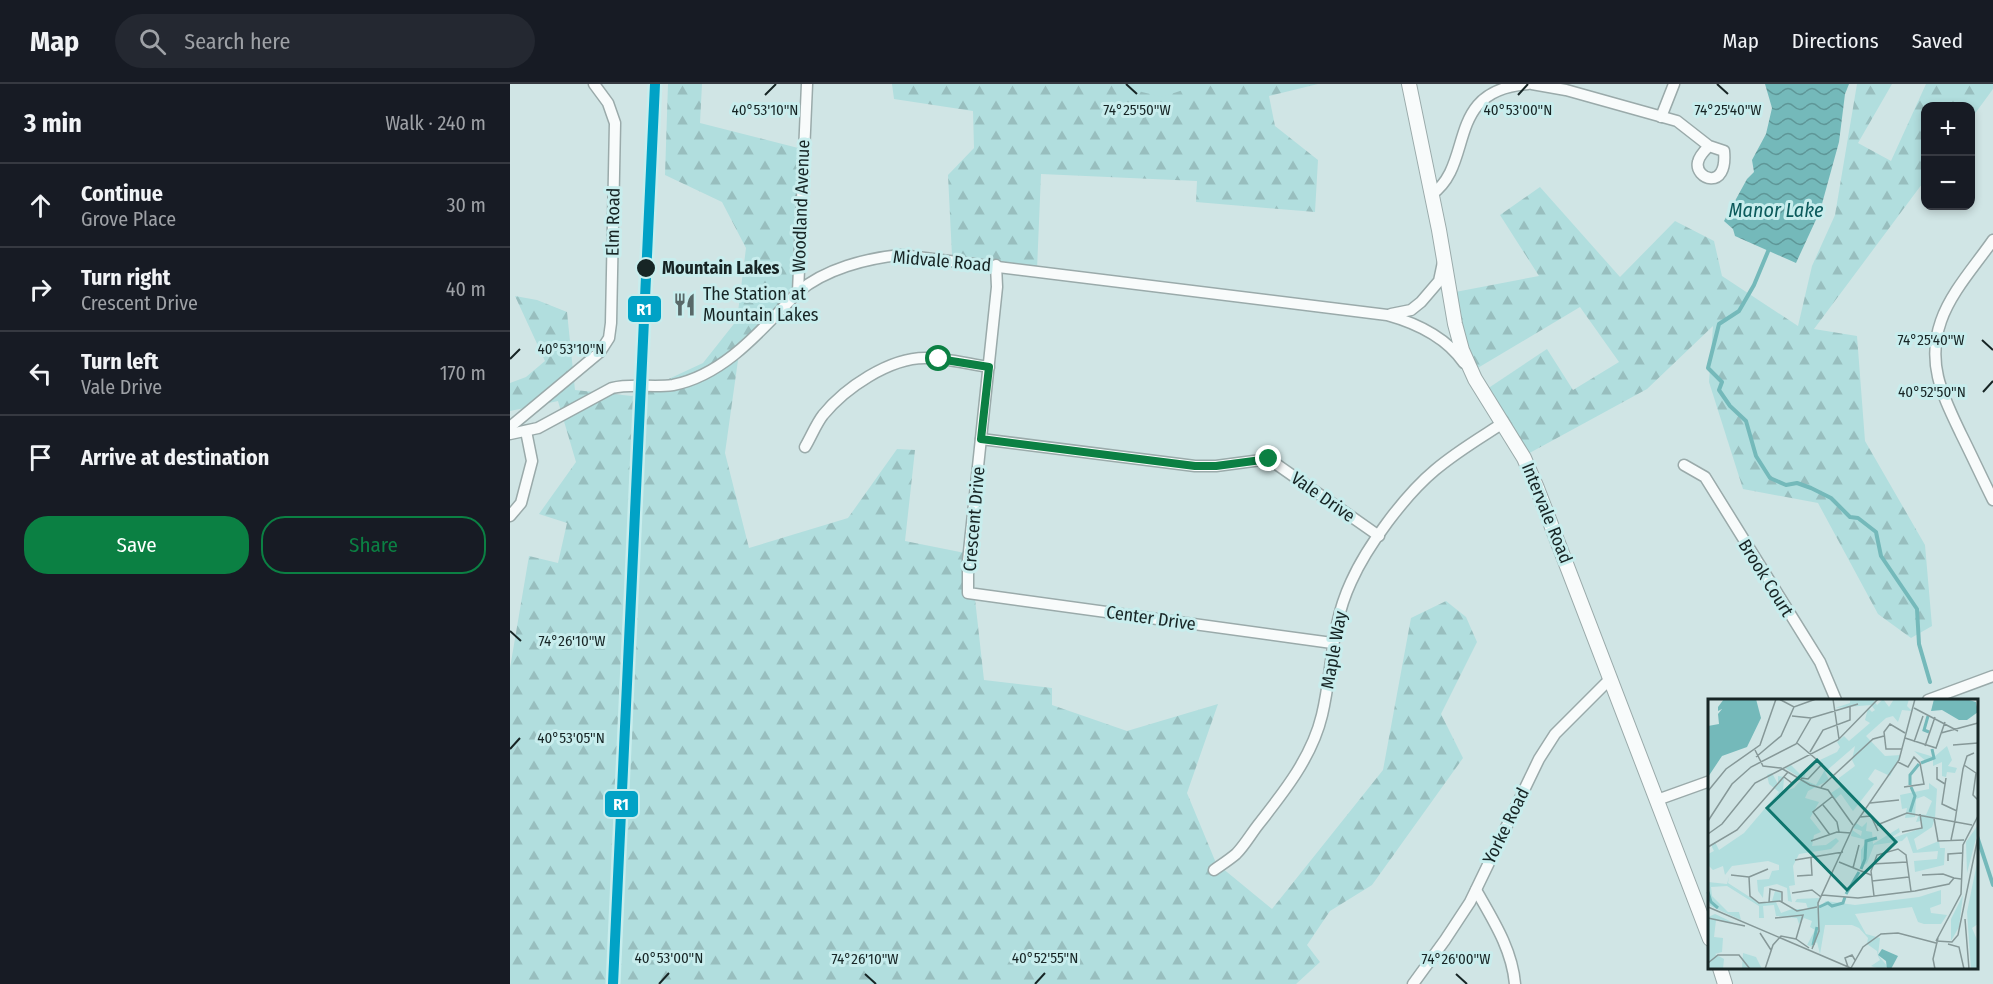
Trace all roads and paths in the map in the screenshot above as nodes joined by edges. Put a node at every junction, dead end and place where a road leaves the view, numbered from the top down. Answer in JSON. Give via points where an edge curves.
{"nodes":[{"id":1,"x":594,"y":84,"type":"edge"},
{"id":2,"x":807,"y":84,"type":"edge"},
{"id":3,"x":1409,"y":84,"type":"edge"},
{"id":4,"x":1528,"y":84,"type":"edge"},
{"id":5,"x":1532,"y":84,"type":"edge"},
{"id":6,"x":1574,"y":84,"type":"edge"},
{"id":7,"x":1674,"y":84,"type":"edge"},
{"id":8,"x":1593,"y":98,"type":"junction"},
{"id":9,"x":1661,"y":117,"type":"junction"},
{"id":10,"x":1709,"y":146,"type":"dead end"},
{"id":11,"x":1431,"y":195,"type":"junction"},
{"id":12,"x":1993,"y":240,"type":"edge"},
{"id":13,"x":1444,"y":259,"type":"junction"},
{"id":14,"x":996,"y":265,"type":"junction"},
{"id":15,"x":798,"y":292,"type":"junction"},
{"id":16,"x":1387,"y":315,"type":"junction"},
{"id":17,"x":989,"y":367,"type":"junction"},
{"id":18,"x":1475,"y":379,"type":"junction"},
{"id":19,"x":1503,"y":423,"type":"junction"},
{"id":20,"x":510,"y":428,"type":"edge"},
{"id":21,"x":526,"y":431,"type":"junction"},
{"id":22,"x":510,"y":434,"type":"edge"},
{"id":23,"x":981,"y":439,"type":"junction"},
{"id":24,"x":805,"y":447,"type":"dead end"},
{"id":25,"x":1684,"y":465,"type":"dead end"},
{"id":26,"x":1993,"y":498,"type":"edge"},
{"id":27,"x":510,"y":516,"type":"edge"},
{"id":28,"x":1378,"y":536,"type":"junction"},
{"id":29,"x":969,"y":593,"type":"joint"},
{"id":30,"x":1332,"y":643,"type":"junction"},
{"id":31,"x":1993,"y":676,"type":"edge"},
{"id":32,"x":1611,"y":678,"type":"junction"},
{"id":33,"x":1836,"y":699,"type":"edge"},
{"id":34,"x":1931,"y":699,"type":"edge"},
{"id":35,"x":1708,"y":782,"type":"edge"},
{"id":36,"x":1657,"y":800,"type":"junction"},
{"id":37,"x":1214,"y":870,"type":"dead end"},
{"id":38,"x":1476,"y":890,"type":"junction"},
{"id":39,"x":1708,"y":934,"type":"edge"},
{"id":40,"x":1720,"y":969,"type":"edge"},
{"id":41,"x":1413,"y":984,"type":"edge"},
{"id":42,"x":1515,"y":984,"type":"edge"},
{"id":43,"x":1725,"y":984,"type":"edge"}],
"edges":[{"from":1,"to":20,"type":"street","name":"Elm Road","via":[[608,102],[615,123],[611,323],[606,345]]},
{"from":2,"to":15,"type":"street","name":"Woodland Avenue"},
{"from":3,"to":11,"type":"street","name":"Intervale Road"},
{"from":4,"to":11,"type":"street","via":[[1498,91],[1474,110],[1462,131],[1452,170],[1442,187]]},
{"from":5,"to":8,"type":"street"},
{"from":6,"to":8,"type":"street"},
{"from":7,"to":9,"type":"street"},
{"from":8,"to":9,"type":"street"},
{"from":9,"to":10,"type":"street","via":[[1677,121]]},
{"from":11,"to":13,"type":"street","name":"Intervale Road"},
{"from":12,"to":26,"type":"street","via":[[1949,303],[1935,351],[1941,391]]},
{"from":13,"to":16,"type":"street","name":"Midvale Road","via":[[1439,281],[1421,302],[1411,310]]},
{"from":13,"to":18,"type":"street","name":"Intervale Road","via":[[1455,324]]},
{"from":14,"to":15,"type":"street","name":"Midvale Road","via":[[917,255],[885,256],[846,266]]},
{"from":14,"to":16,"type":"street","name":"Midvale Road"},
{"from":14,"to":17,"type":"street","name":"Crescent Drive"},
{"from":15,"to":21,"type":"street","name":"Midvale Road","via":[[737,352],[704,373],[673,385],[612,388],[556,420]]},
{"from":16,"to":18,"type":"street","name":"Midvale Road","via":[[1416,324],[1443,342],[1460,357]]},
{"from":17,"to":23,"type":"street","name":"Crescent Drive"},
{"from":17,"to":24,"type":"street","via":[[923,358],[894,365],[870,376],[833,404]]},
{"from":18,"to":19,"type":"street","name":"Intervale Road"},
{"from":19,"to":28,"type":"street","name":"Maple Way","via":[[1433,471]]},
{"from":19,"to":32,"type":"street","name":"Intervale Road","via":[[1537,488]]},
{"from":21,"to":22,"type":"street","name":"Midvale Road"},
{"from":21,"to":27,"type":"street","via":[[532,461],[521,503]]},
{"from":23,"to":28,"type":"street","name":"Vale Drive","via":[[1195,466],[1269,459]]},
{"from":23,"to":29,"type":"street","name":"Crescent Drive","via":[[968,561]]},
{"from":25,"to":33,"type":"street","name":"Brook Court","via":[[1705,477],[1820,662]]},
{"from":28,"to":30,"type":"street","name":"Maple Way","via":[[1351,581]]},
{"from":29,"to":30,"type":"street","name":"Center Drive"},
{"from":30,"to":37,"type":"street","name":"Maple Way","via":[[1316,737],[1283,792],[1236,854]]},
{"from":31,"to":34,"type":"street"},
{"from":32,"to":36,"type":"street","name":"Intervale Road"},
{"from":32,"to":38,"type":"street","name":"Yorke Road","via":[[1555,734],[1539,759]]},
{"from":35,"to":36,"type":"street"},
{"from":36,"to":39,"type":"street","name":"Intervale Road"},
{"from":38,"to":41,"type":"street","name":"Yorke Road"},
{"from":38,"to":42,"type":"street","via":[[1501,933]]},
{"from":40,"to":43,"type":"street"}]}
